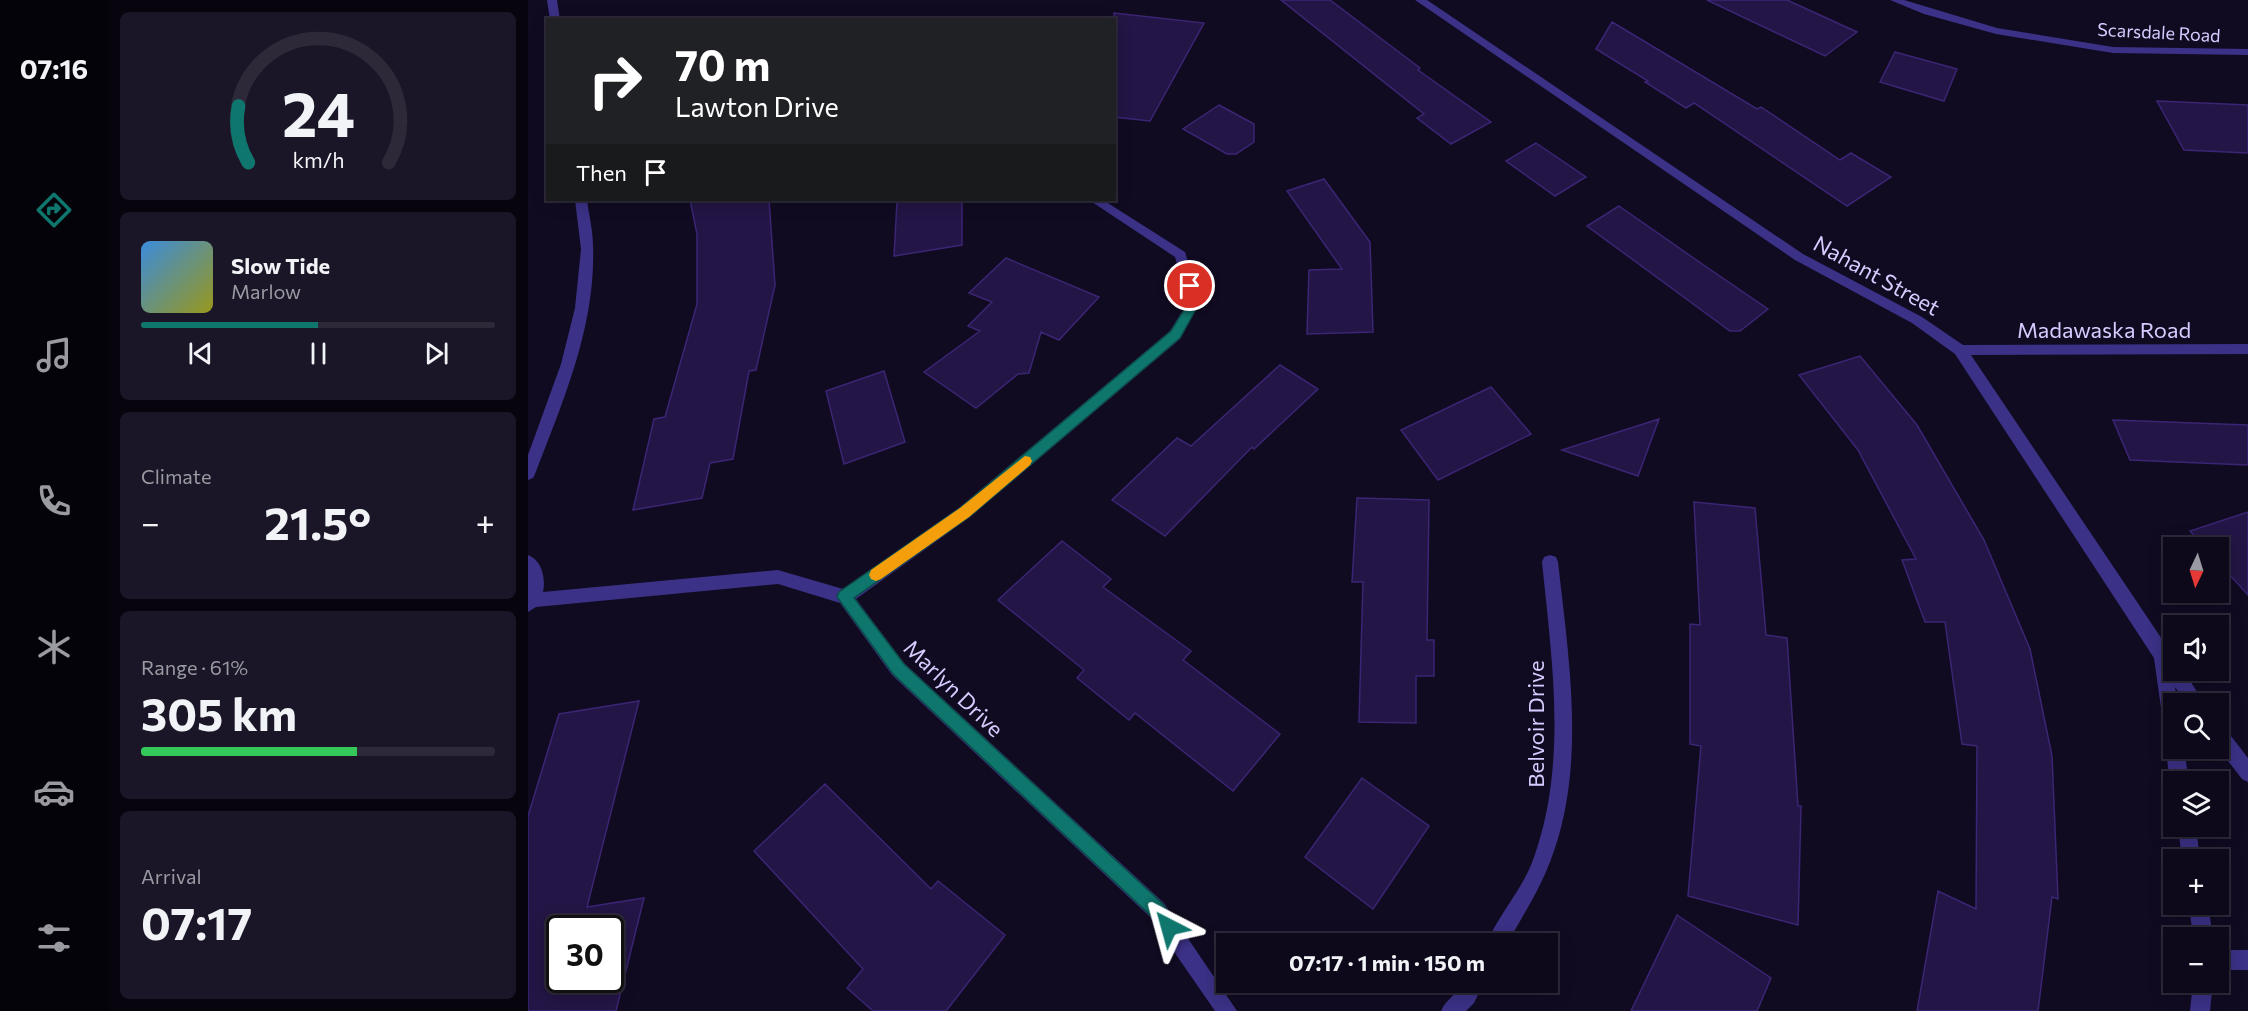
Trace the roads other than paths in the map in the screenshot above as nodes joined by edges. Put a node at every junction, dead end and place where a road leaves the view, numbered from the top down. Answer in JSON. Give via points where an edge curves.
{"nodes":[{"id":1,"x":552,"y":0,"type":"edge"},
{"id":2,"x":1420,"y":0,"type":"edge"},
{"id":3,"x":1895,"y":0,"type":"edge"},
{"id":4,"x":555,"y":18,"type":"edge"},
{"id":5,"x":2248,"y":52,"type":"edge"},
{"id":6,"x":581,"y":201,"type":"edge"},
{"id":7,"x":1097,"y":201,"type":"edge"},
{"id":8,"x":2248,"y":349,"type":"edge"},
{"id":9,"x":1960,"y":350,"type":"junction"},
{"id":10,"x":528,"y":474,"type":"edge"},
{"id":11,"x":528,"y":562,"type":"edge"},
{"id":12,"x":1550,"y":562,"type":"dead end"},
{"id":13,"x":844,"y":597,"type":"junction"},
{"id":14,"x":530,"y":603,"type":"edge"},
{"id":15,"x":2162,"y":655,"type":"junction"},
{"id":16,"x":2168,"y":693,"type":"edge"},
{"id":17,"x":2189,"y":693,"type":"edge"},
{"id":18,"x":2229,"y":748,"type":"edge"},
{"id":19,"x":2248,"y":773,"type":"edge"},
{"id":20,"x":1502,"y":933,"type":"edge"},
{"id":21,"x":2229,"y":960,"type":"edge"},
{"id":22,"x":2248,"y":960,"type":"edge"},
{"id":23,"x":1468,"y":993,"type":"edge"},
{"id":24,"x":2202,"y":993,"type":"edge"},
{"id":25,"x":1227,"y":1011,"type":"edge"},
{"id":26,"x":1451,"y":1011,"type":"edge"},
{"id":27,"x":2200,"y":1011,"type":"edge"}],
"edges":[{"from":1,"to":4,"type":"street"},
{"from":2,"to":9,"type":"street","name":"Nahant Street","via":[[1799,257],[1917,320]]},
{"from":3,"to":5,"type":"street","name":"Scarsdale Road","via":[[1996,31],[2113,50]]},
{"from":6,"to":10,"type":"street","via":[[588,248],[584,302],[572,354]]},
{"from":7,"to":13,"type":"street","via":[[1181,255],[1194,302],[1175,335],[964,512]]},
{"from":8,"to":9,"type":"street","name":"Madawaska Road"},
{"from":9,"to":15,"type":"street","name":"Nahant Street"},
{"from":11,"to":14,"type":"street","via":[[536,571],[537,584]]},
{"from":12,"to":20,"type":"street","name":"Belvoir Drive","via":[[1563,693],[1561,788],[1542,860]]},
{"from":13,"to":14,"type":"street","via":[[778,577]]},
{"from":13,"to":25,"type":"street","name":"Marlyn Drive","via":[[898,669],[1157,910]]},
{"from":15,"to":16,"type":"street"},
{"from":15,"to":17,"type":"street","name":"Nahant Street"},
{"from":18,"to":19,"type":"street"},
{"from":21,"to":22,"type":"street"},
{"from":23,"to":26,"type":"street"},
{"from":24,"to":27,"type":"street"}]}
